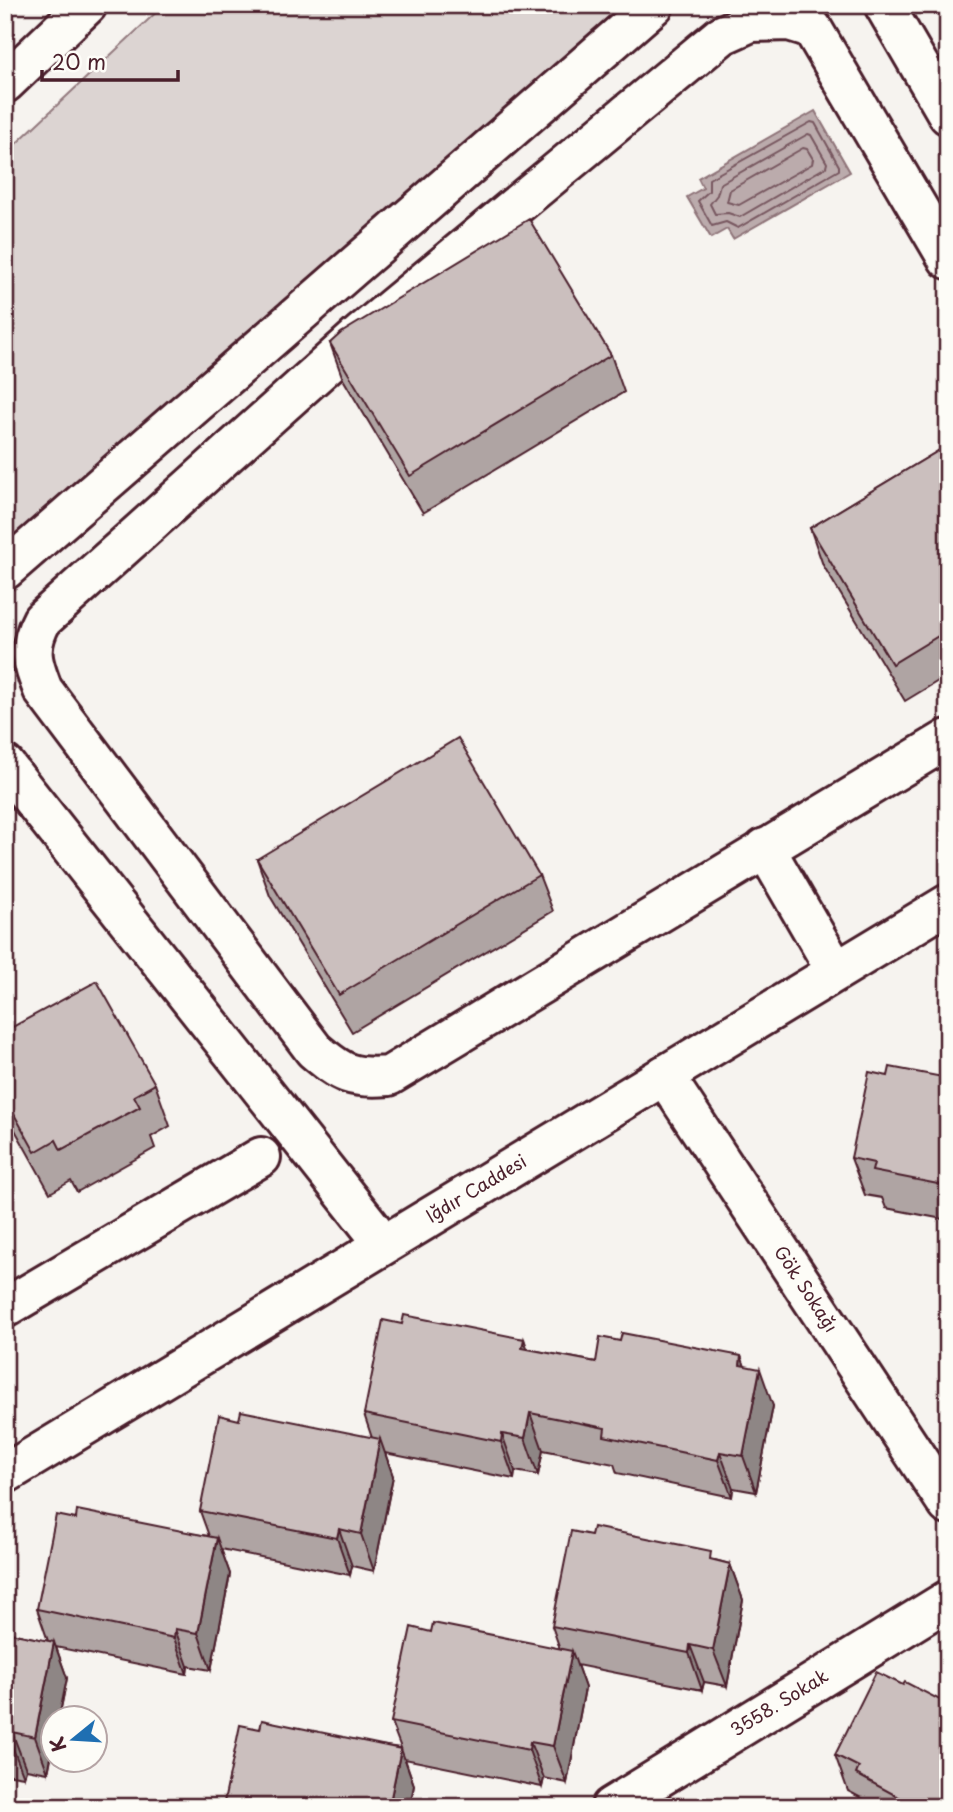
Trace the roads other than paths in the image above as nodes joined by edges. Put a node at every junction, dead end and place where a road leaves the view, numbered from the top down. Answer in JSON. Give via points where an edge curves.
{"nodes":[{"id":1,"x":87,"y":5,"type":"edge"},
{"id":2,"x":654,"y":5,"type":"edge"},
{"id":3,"x":884,"y":5,"type":"edge"},
{"id":4,"x":5,"y":83,"type":"edge"},
{"id":5,"x":948,"y":115,"type":"edge"},
{"id":6,"x":948,"y":259,"type":"edge"},
{"id":7,"x":5,"y":570,"type":"edge"},
{"id":8,"x":948,"y":740,"type":"edge"},
{"id":9,"x":5,"y":765,"type":"edge"},
{"id":10,"x":765,"y":848,"type":"junction"},
{"id":11,"x":948,"y":904,"type":"edge"},
{"id":12,"x":836,"y":971,"type":"junction"},
{"id":13,"x":664,"y":1075,"type":"junction"},
{"id":14,"x":261,"y":1157,"type":"dead end"},
{"id":15,"x":384,"y":1244,"type":"junction"},
{"id":16,"x":5,"y":1308,"type":"edge"},
{"id":17,"x":5,"y":1474,"type":"edge"},
{"id":18,"x":948,"y":1505,"type":"edge"},
{"id":19,"x":948,"y":1601,"type":"edge"},
{"id":20,"x":611,"y":1807,"type":"edge"}],
"edges":[{"from":1,"to":4,"type":"street"},
{"from":2,"to":7,"type":"street"},
{"from":3,"to":5,"type":"street"},
{"from":6,"to":10,"type":"street","via":[[812,28],[789,21],[751,22],[722,35],[362,333],[42,620],[34,635],[32,663],[43,690],[314,1050],[335,1068],[361,1078],[389,1076]]},
{"from":8,"to":10,"type":"street"},
{"from":9,"to":15,"type":"street"},
{"from":10,"to":12,"type":"street"},
{"from":11,"to":12,"type":"street","name":"Iğdır Caddesi"},
{"from":12,"to":13,"type":"street","name":"Iğdır Caddesi"},
{"from":13,"to":15,"type":"street","name":"Iğdır Caddesi"},
{"from":13,"to":18,"type":"street","name":"Gök Sokağı"},
{"from":14,"to":16,"type":"street"},
{"from":15,"to":17,"type":"street","name":"Iğdır Caddesi"},
{"from":19,"to":20,"type":"street","name":"3558. Sokak"}]}
